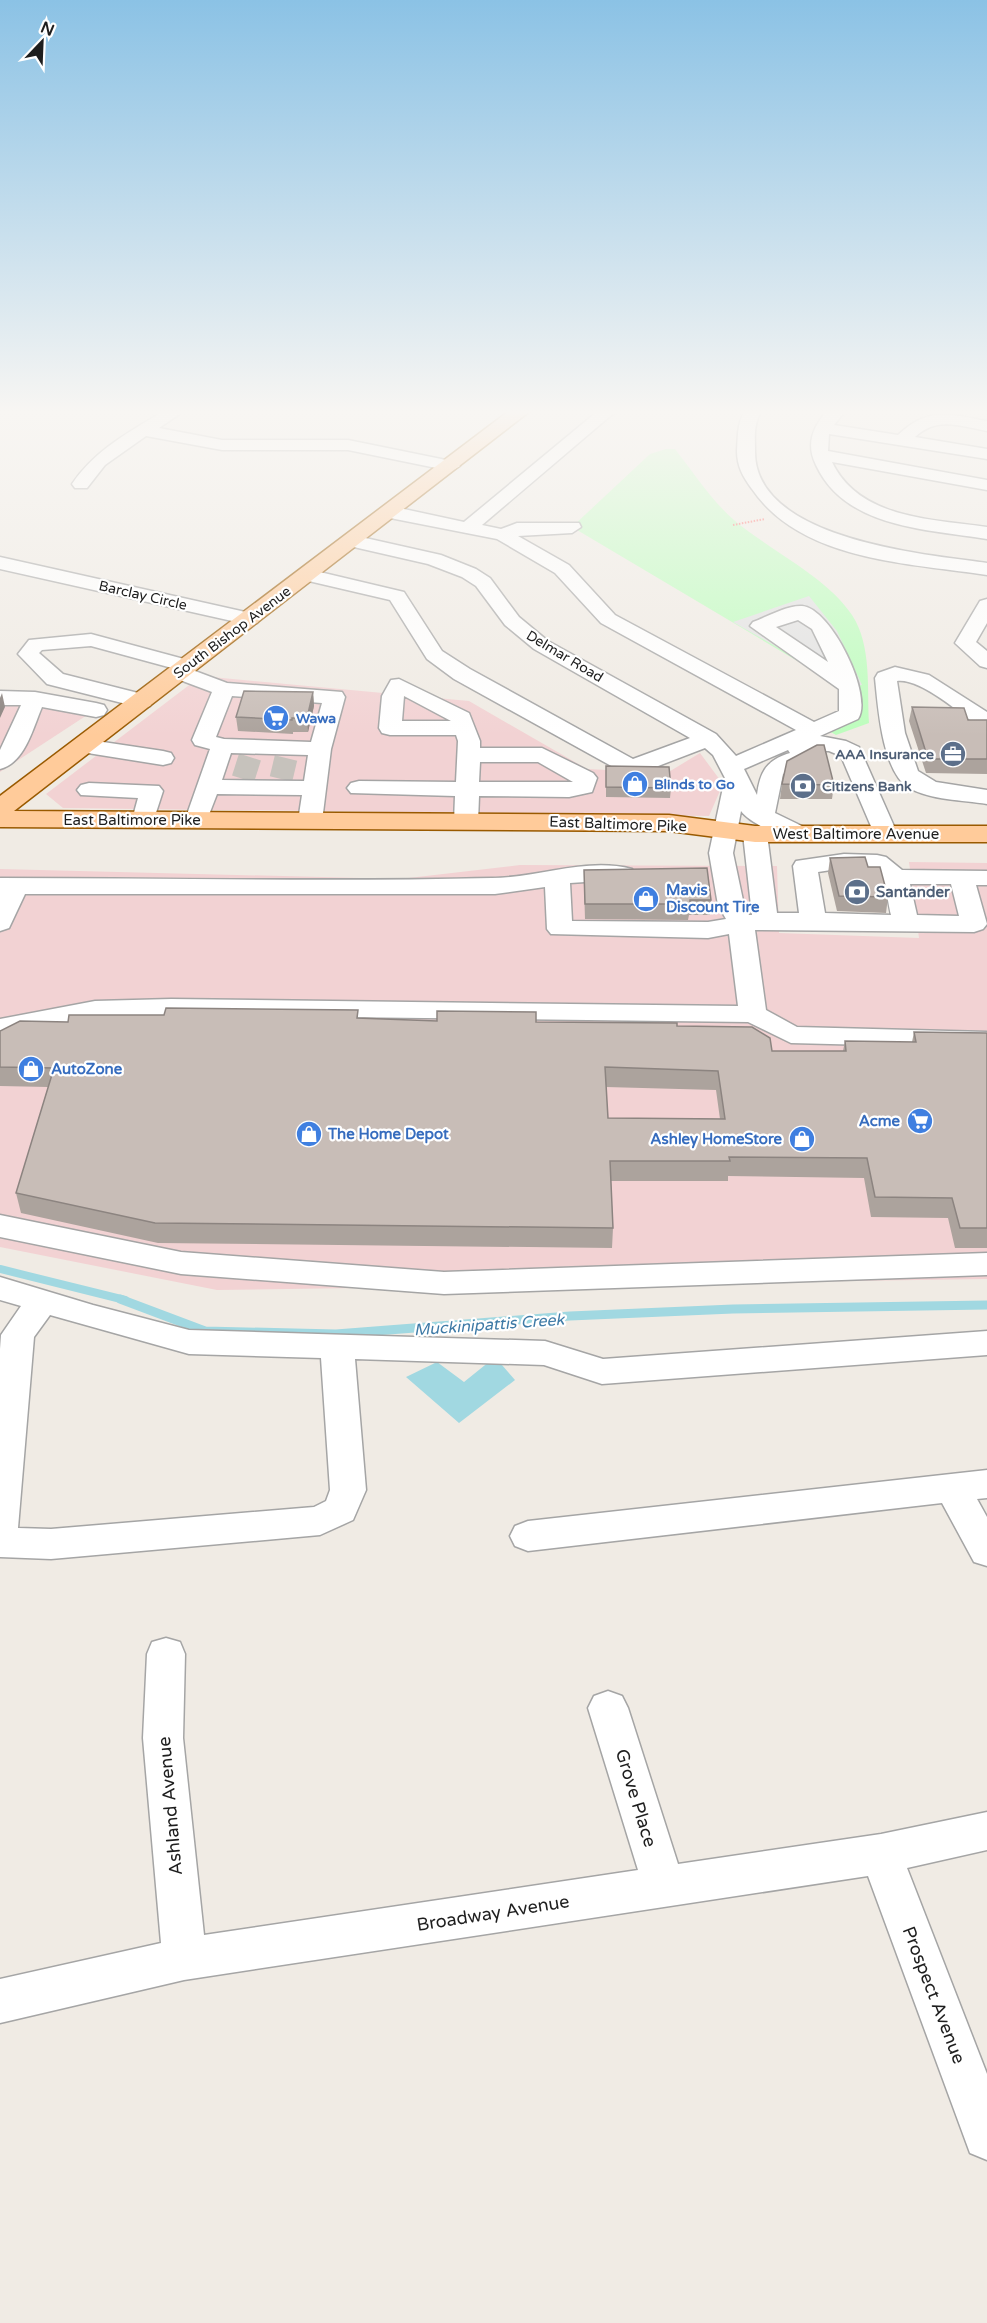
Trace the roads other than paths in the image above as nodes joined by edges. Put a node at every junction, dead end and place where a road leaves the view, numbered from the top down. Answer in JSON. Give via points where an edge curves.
{"nodes":[{"id":1,"x":380,"y":519,"type":"edge"},
{"id":2,"x":429,"y":519,"type":"edge"},
{"id":3,"x":478,"y":519,"type":"edge"},
{"id":4,"x":789,"y":519,"type":"edge"},
{"id":5,"x":912,"y":519,"type":"edge"},
{"id":6,"x":469,"y":527,"type":"junction"},
{"id":7,"x":572,"y":527,"type":"dead end"},
{"id":8,"x":987,"y":533,"type":"edge"},
{"id":9,"x":502,"y":535,"type":"junction"},
{"id":10,"x":352,"y":541,"type":"junction"},
{"id":11,"x":0,"y":563,"type":"edge"},
{"id":12,"x":987,"y":569,"type":"edge"},
{"id":13,"x":307,"y":575,"type":"junction"},
{"id":14,"x":987,"y":605,"type":"edge"},
{"id":15,"x":250,"y":619,"type":"junction"},
{"id":16,"x":987,"y":662,"type":"edge"},
{"id":17,"x":184,"y":669,"type":"junction"},
{"id":18,"x":850,"y":687,"type":"dead end"},
{"id":19,"x":224,"y":689,"type":"junction"},
{"id":20,"x":0,"y":698,"type":"edge"},
{"id":21,"x":35,"y":699,"type":"junction"},
{"id":22,"x":142,"y":701,"type":"junction"},
{"id":23,"x":122,"y":717,"type":"junction"},
{"id":24,"x":987,"y":722,"type":"edge"},
{"id":25,"x":464,"y":728,"type":"dead end"},
{"id":26,"x":815,"y":731,"type":"junction"},
{"id":27,"x":708,"y":739,"type":"junction"},
{"id":28,"x":83,"y":746,"type":"junction"},
{"id":29,"x":222,"y":746,"type":"junction"},
{"id":30,"x":320,"y":749,"type":"junction"},
{"id":31,"x":851,"y":752,"type":"junction"},
{"id":32,"x":469,"y":755,"type":"junction"},
{"id":33,"x":3,"y":757,"type":"edge"},
{"id":34,"x":164,"y":758,"type":"dead end"},
{"id":35,"x":247,"y":767,"type":"junction"},
{"id":36,"x":284,"y":768,"type":"junction"},
{"id":37,"x":733,"y":773,"type":"junction"},
{"id":38,"x":208,"y":787,"type":"junction"},
{"id":39,"x":315,"y":788,"type":"junction"},
{"id":40,"x":359,"y":788,"type":"dead end"},
{"id":41,"x":467,"y":789,"type":"junction"},
{"id":42,"x":90,"y":790,"type":"dead end"},
{"id":43,"x":987,"y":797,"type":"edge"},
{"id":44,"x":0,"y":809,"type":"edge"},
{"id":45,"x":0,"y":819,"type":"edge"},
{"id":46,"x":144,"y":820,"type":"junction"},
{"id":47,"x":197,"y":820,"type":"junction"},
{"id":48,"x":310,"y":821,"type":"junction"},
{"id":49,"x":466,"y":822,"type":"junction"},
{"id":50,"x":759,"y":825,"type":"junction"},
{"id":51,"x":412,"y":831,"type":"junction"},
{"id":52,"x":725,"y":832,"type":"junction"},
{"id":53,"x":885,"y":833,"type":"junction"},
{"id":54,"x":987,"y":834,"type":"edge"},
{"id":55,"x":0,"y":837,"type":"edge"},
{"id":56,"x":647,"y":874,"type":"edge"},
{"id":57,"x":557,"y":877,"type":"junction"},
{"id":58,"x":896,"y":877,"type":"junction"},
{"id":59,"x":961,"y":877,"type":"junction"},
{"id":60,"x":987,"y":878,"type":"edge"},
{"id":61,"x":8,"y":886,"type":"edge"},
{"id":62,"x":753,"y":922,"type":"junction"},
{"id":63,"x":813,"y":922,"type":"junction"},
{"id":64,"x":0,"y":923,"type":"edge"},
{"id":65,"x":906,"y":923,"type":"junction"},
{"id":66,"x":981,"y":927,"type":"edge"},
{"id":67,"x":753,"y":1014,"type":"junction"},
{"id":68,"x":0,"y":1027,"type":"edge"},
{"id":69,"x":987,"y":1040,"type":"edge"},
{"id":70,"x":0,"y":1226,"type":"edge"},
{"id":71,"x":987,"y":1264,"type":"edge"},
{"id":72,"x":0,"y":1288,"type":"edge"},
{"id":73,"x":43,"y":1302,"type":"junction"},
{"id":74,"x":987,"y":1343,"type":"edge"},
{"id":75,"x":337,"y":1347,"type":"junction"},
{"id":76,"x":987,"y":1484,"type":"edge"},
{"id":77,"x":951,"y":1486,"type":"junction"},
{"id":78,"x":0,"y":1527,"type":"edge"},
{"id":79,"x":528,"y":1536,"type":"dead end"},
{"id":80,"x":0,"y":1542,"type":"edge"},
{"id":81,"x":987,"y":1551,"type":"edge"},
{"id":82,"x":166,"y":1654,"type":"dead end"},
{"id":83,"x":608,"y":1708,"type":"dead end"},
{"id":84,"x":987,"y":1831,"type":"edge"},
{"id":85,"x":881,"y":1854,"type":"junction"},
{"id":86,"x":664,"y":1887,"type":"junction"},
{"id":87,"x":184,"y":1959,"type":"junction"},
{"id":88,"x":0,"y":2001,"type":"edge"},
{"id":89,"x":987,"y":2136,"type":"edge"}],
"edges":[{"from":1,"to":10,"type":"main road","name":"South Bishop Avenue"},
{"from":2,"to":6,"type":"street"},
{"from":3,"to":6,"type":"street"},
{"from":4,"to":12,"type":"street","via":[[854,545]]},
{"from":5,"to":8,"type":"street"},
{"from":6,"to":9,"type":"street"},
{"from":7,"to":9,"type":"street","via":[[517,529]]},
{"from":9,"to":26,"type":"street","via":[[562,569],[608,619]]},
{"from":10,"to":13,"type":"main road","name":"South Bishop Avenue"},
{"from":10,"to":27,"type":"street","name":"Delmar Road","via":[[434,559],[469,573],[483,582],[513,621],[540,645]]},
{"from":11,"to":15,"type":"street","name":"Barclay Circle"},
{"from":13,"to":15,"type":"main road","name":"South Bishop Avenue"},
{"from":13,"to":27,"type":"street","via":[[398,596],[434,655],[632,768]]},
{"from":14,"to":16,"type":"street","via":[[966,643]]},
{"from":15,"to":17,"type":"main road","name":"South Bishop Avenue"},
{"from":17,"to":19,"type":"street"},
{"from":17,"to":22,"type":"main road","name":"South Bishop Avenue"},
{"from":17,"to":22,"type":"street","via":[[91,640],[36,644],[29,650],[28,654],[55,679]]},
{"from":18,"to":26,"type":"street","via":[[850,714]]},
{"from":19,"to":29,"type":"street","via":[[203,740]]},
{"from":19,"to":30,"type":"street","via":[[334,697]]},
{"from":20,"to":21,"type":"street"},
{"from":21,"to":23,"type":"street"},
{"from":21,"to":33,"type":"street"},
{"from":22,"to":23,"type":"main road","name":"South Bishop Avenue"},
{"from":23,"to":28,"type":"main road","name":"South Bishop Avenue"},
{"from":24,"to":43,"type":"street","via":[[914,675],[896,672],[886,678],[891,720],[906,771],[915,782]]},
{"from":25,"to":32,"type":"street"},
{"from":26,"to":37,"type":"street"},
{"from":27,"to":37,"type":"street","name":"Delmar Road","via":[[723,752]]},
{"from":28,"to":34,"type":"street"},
{"from":28,"to":44,"type":"main road","name":"South Bishop Avenue"},
{"from":29,"to":35,"type":"street"},
{"from":29,"to":38,"type":"street"},
{"from":30,"to":36,"type":"street"},
{"from":30,"to":39,"type":"street"},
{"from":31,"to":37,"type":"street","via":[[838,745],[808,744]]},
{"from":31,"to":50,"type":"street","via":[[812,754],[774,766],[770,773],[769,804]]},
{"from":31,"to":53,"type":"street"},
{"from":32,"to":41,"type":"street"},
{"from":32,"to":41,"type":"street","via":[[542,755],[585,778],[584,787],[569,790]]},
{"from":35,"to":36,"type":"street"},
{"from":35,"to":36,"type":"street"},
{"from":35,"to":38,"type":"street"},
{"from":36,"to":39,"type":"street"},
{"from":37,"to":50,"type":"street","name":"Delmar Road"},
{"from":37,"to":52,"type":"street"},
{"from":38,"to":47,"type":"street"},
{"from":39,"to":48,"type":"street"},
{"from":40,"to":41,"type":"street"},
{"from":41,"to":49,"type":"street"},
{"from":42,"to":46,"type":"street","via":[[151,791]]},
{"from":45,"to":46,"type":"main road","name":"East Baltimore Pike"},
{"from":46,"to":47,"type":"main road","name":"East Baltimore Pike"},
{"from":47,"to":48,"type":"main road","name":"East Baltimore Pike"},
{"from":48,"to":51,"type":"main road","name":"East Baltimore Pike"},
{"from":49,"to":51,"type":"main road","name":"East Baltimore Pike"},
{"from":49,"to":52,"type":"main road","name":"East Baltimore Pike","via":[[669,823]]},
{"from":50,"to":52,"type":"main road","name":"West Baltimore Avenue"},
{"from":50,"to":53,"type":"main road","name":"West Baltimore Avenue","via":[[799,834]]},
{"from":50,"to":62,"type":"street"},
{"from":51,"to":52,"type":"main road","name":"East Baltimore Pike","via":[[676,843]]},
{"from":51,"to":55,"type":"main road","name":"East Baltimore Pike"},
{"from":52,"to":62,"type":"street","via":[[721,853],[731,905]]},
{"from":53,"to":54,"type":"main road","name":"West Baltimore Avenue"},
{"from":56,"to":57,"type":"street"},
{"from":57,"to":61,"type":"street","via":[[495,886]]},
{"from":57,"to":62,"type":"street","via":[[560,929],[708,930]]},
{"from":58,"to":59,"type":"street"},
{"from":58,"to":63,"type":"street","via":[[877,862],[805,866]]},
{"from":58,"to":65,"type":"street"},
{"from":59,"to":60,"type":"street"},
{"from":59,"to":66,"type":"street"},
{"from":61,"to":64,"type":"street"},
{"from":62,"to":63,"type":"street"},
{"from":62,"to":67,"type":"street"},
{"from":63,"to":65,"type":"street"},
{"from":65,"to":66,"type":"street"},
{"from":67,"to":68,"type":"street","via":[[171,1007],[95,1009]]},
{"from":67,"to":69,"type":"street","via":[[791,1035]]},
{"from":70,"to":71,"type":"street","via":[[181,1263],[444,1282]]},
{"from":72,"to":73,"type":"street"},
{"from":73,"to":75,"type":"street","via":[[189,1342]]},
{"from":73,"to":78,"type":"street","via":[[18,1335]]},
{"from":74,"to":75,"type":"street","via":[[602,1372],[545,1353]]},
{"from":75,"to":80,"type":"street","via":[[348,1490],[340,1510],[320,1521],[51,1544]]},
{"from":76,"to":77,"type":"street"},
{"from":77,"to":79,"type":"street"},
{"from":77,"to":81,"type":"street"},
{"from":82,"to":87,"type":"street","name":"Ashland Avenue","via":[[163,1738]]},
{"from":83,"to":86,"type":"street","name":"Grove Place"},
{"from":84,"to":85,"type":"street","name":"Broadway Avenue"},
{"from":85,"to":86,"type":"street","name":"Broadway Avenue"},
{"from":85,"to":89,"type":"street","name":"Prospect Avenue"},
{"from":86,"to":87,"type":"street","name":"Broadway Avenue"},
{"from":87,"to":88,"type":"street","name":"Broadway Avenue"}]}
